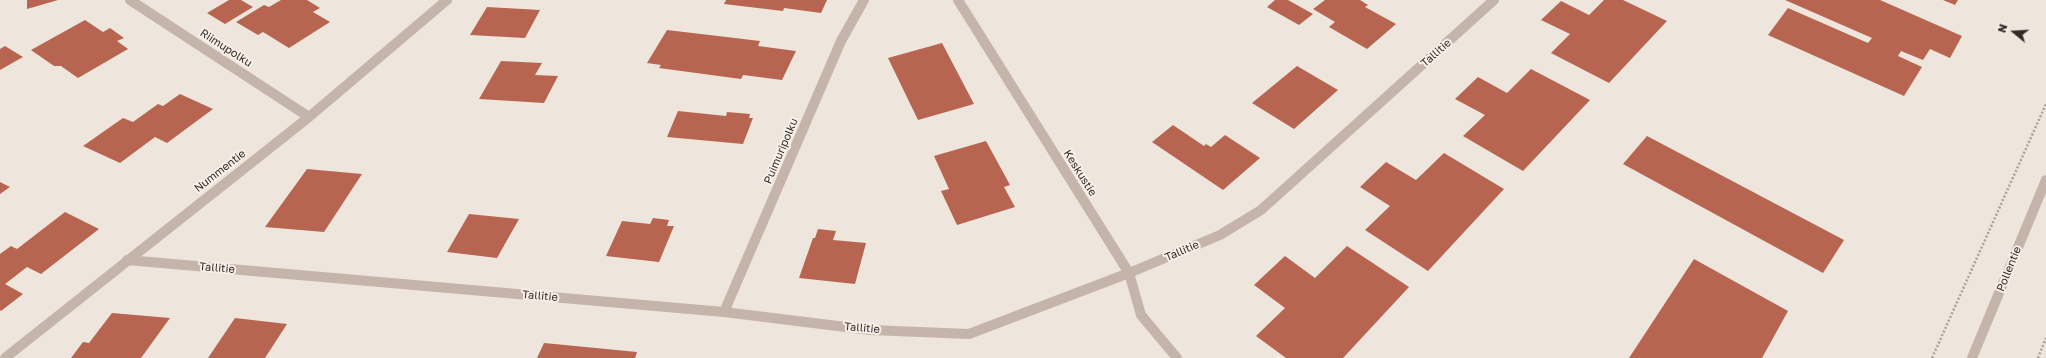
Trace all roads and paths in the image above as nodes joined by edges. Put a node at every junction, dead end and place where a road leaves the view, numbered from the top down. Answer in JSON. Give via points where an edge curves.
{"nodes":[{"id":1,"x":130,"y":0,"type":"edge"},
{"id":2,"x":447,"y":0,"type":"edge"},
{"id":3,"x":864,"y":0,"type":"edge"},
{"id":4,"x":958,"y":0,"type":"edge"},
{"id":5,"x":1494,"y":0,"type":"edge"},
{"id":6,"x":2046,"y":104,"type":"edge"},
{"id":7,"x":309,"y":117,"type":"junction"},
{"id":8,"x":2046,"y":180,"type":"edge"},
{"id":9,"x":127,"y":260,"type":"junction"},
{"id":10,"x":1129,"y":273,"type":"junction"},
{"id":11,"x":724,"y":312,"type":"junction"},
{"id":12,"x":2046,"y":338,"type":"edge"},
{"id":13,"x":5,"y":358,"type":"edge"},
{"id":14,"x":1177,"y":358,"type":"edge"},
{"id":15,"x":1932,"y":358,"type":"edge"},
{"id":16,"x":1972,"y":358,"type":"edge"},
{"id":17,"x":2038,"y":358,"type":"edge"}],
"edges":[{"from":1,"to":7,"type":"street","name":"Riimupolku"},
{"from":2,"to":7,"type":"street","name":"Nummentie"},
{"from":3,"to":11,"type":"street","name":"Puimuripolku","via":[[841,41]]},
{"from":4,"to":10,"type":"street","name":"Keskustie"},
{"from":5,"to":10,"type":"street","name":"Tallitie","via":[[1261,210],[1220,235]]},
{"from":6,"to":15,"type":"path"},
{"from":7,"to":9,"type":"street","name":"Nummentie"},
{"from":8,"to":16,"type":"street","name":"Pollentie"},
{"from":9,"to":11,"type":"street","name":"Tallitie"},
{"from":9,"to":13,"type":"street","name":"Nummentie"},
{"from":10,"to":11,"type":"street","name":"Tallitie","via":[[969,334],[870,330]]},
{"from":10,"to":14,"type":"street","name":"Keskustie","via":[[1141,314]]},
{"from":12,"to":17,"type":"path"}]}
